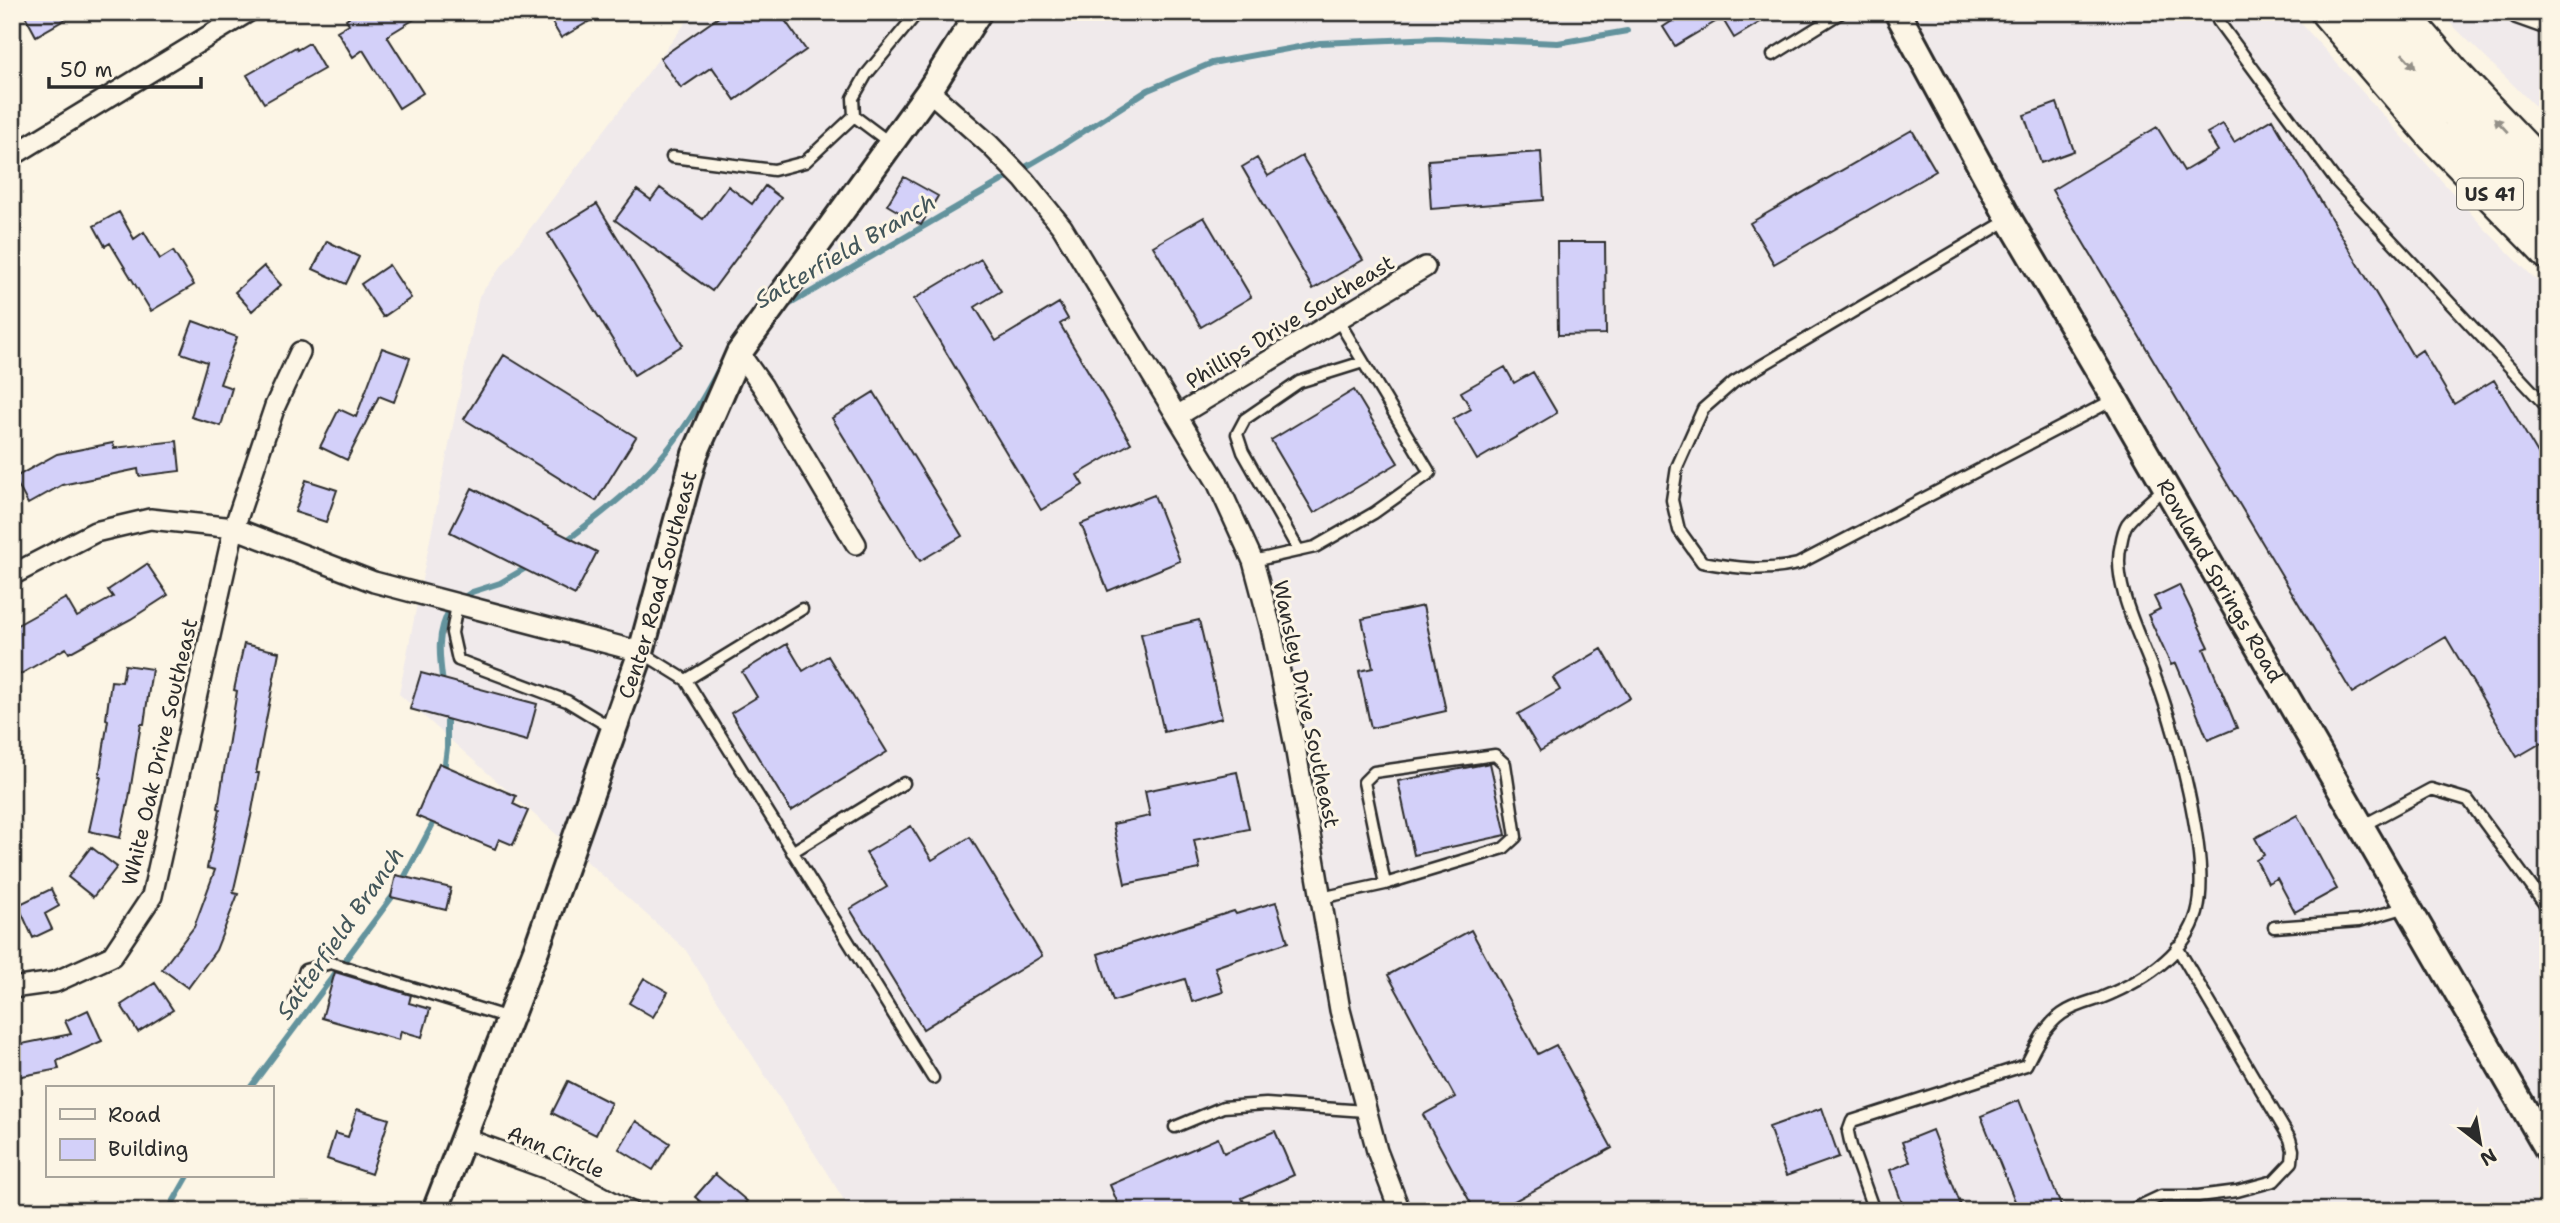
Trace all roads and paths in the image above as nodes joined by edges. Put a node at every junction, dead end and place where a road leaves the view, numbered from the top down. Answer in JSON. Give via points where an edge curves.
{"nodes":[{"id":1,"x":248,"y":12,"type":"edge"},
{"id":2,"x":918,"y":12,"type":"edge"},
{"id":3,"x":979,"y":12,"type":"edge"},
{"id":4,"x":1842,"y":12,"type":"edge"},
{"id":5,"x":1897,"y":12,"type":"edge"},
{"id":6,"x":2327,"y":12,"type":"edge"},
{"id":7,"x":2361,"y":12,"type":"edge"},
{"id":8,"x":2401,"y":12,"type":"edge"},
{"id":9,"x":2509,"y":12,"type":"edge"},
{"id":10,"x":2218,"y":21,"type":"dead end"},
{"id":11,"x":2547,"y":28,"type":"edge"},
{"id":12,"x":1773,"y":55,"type":"dead end"},
{"id":13,"x":929,"y":91,"type":"junction"},
{"id":14,"x":854,"y":116,"type":"junction"},
{"id":15,"x":891,"y":144,"type":"junction"},
{"id":16,"x":12,"y":156,"type":"edge"},
{"id":17,"x":672,"y":157,"type":"dead end"},
{"id":18,"x":2548,"y":173,"type":"edge"},
{"id":19,"x":2548,"y":210,"type":"edge"},
{"id":20,"x":2009,"y":219,"type":"junction"},
{"id":21,"x":2548,"y":253,"type":"edge"},
{"id":22,"x":1425,"y":267,"type":"dead end"},
{"id":23,"x":1338,"y":320,"type":"junction"},
{"id":24,"x":300,"y":352,"type":"dead end"},
{"id":25,"x":739,"y":353,"type":"junction"},
{"id":26,"x":1363,"y":362,"type":"junction"},
{"id":27,"x":2115,"y":399,"type":"junction"},
{"id":28,"x":2548,"y":408,"type":"edge"},
{"id":29,"x":1177,"y":416,"type":"junction"},
{"id":30,"x":2165,"y":486,"type":"junction"},
{"id":31,"x":234,"y":528,"type":"junction"},
{"id":32,"x":856,"y":544,"type":"dead end"},
{"id":33,"x":1299,"y":551,"type":"junction"},
{"id":34,"x":1253,"y":562,"type":"junction"},
{"id":35,"x":12,"y":575,"type":"edge"},
{"id":36,"x":457,"y":604,"type":"junction"},
{"id":37,"x":802,"y":609,"type":"dead end"},
{"id":38,"x":641,"y":652,"type":"junction"},
{"id":39,"x":686,"y":680,"type":"junction"},
{"id":40,"x":613,"y":729,"type":"junction"},
{"id":41,"x":904,"y":783,"type":"dead end"},
{"id":42,"x":2361,"y":826,"type":"junction"},
{"id":43,"x":792,"y":852,"type":"junction"},
{"id":44,"x":1385,"y":884,"type":"junction"},
{"id":45,"x":1321,"y":898,"type":"junction"},
{"id":46,"x":2408,"y":907,"type":"junction"},
{"id":47,"x":2548,"y":909,"type":"edge"},
{"id":48,"x":2274,"y":927,"type":"dead end"},
{"id":49,"x":2177,"y":947,"type":"junction"},
{"id":50,"x":12,"y":988,"type":"edge"},
{"id":51,"x":295,"y":999,"type":"dead end"},
{"id":52,"x":510,"y":1018,"type":"junction"},
{"id":53,"x":933,"y":1078,"type":"dead end"},
{"id":54,"x":1365,"y":1111,"type":"junction"},
{"id":55,"x":1175,"y":1127,"type":"dead end"},
{"id":56,"x":463,"y":1138,"type":"junction"},
{"id":57,"x":2545,"y":1140,"type":"edge"},
{"id":58,"x":435,"y":1211,"type":"edge"},
{"id":59,"x":629,"y":1211,"type":"edge"},
{"id":60,"x":1400,"y":1211,"type":"edge"},
{"id":61,"x":1874,"y":1211,"type":"edge"},
{"id":62,"x":2129,"y":1211,"type":"edge"}],
"edges":[{"from":1,"to":16,"type":"street"},
{"from":2,"to":14,"type":"lane","via":[[866,75],[853,98]]},
{"from":3,"to":13,"type":"street","name":"Center Road Southeast"},
{"from":4,"to":12,"type":"lane"},
{"from":5,"to":20,"type":"street","name":"Rowland Springs Road"},
{"from":6,"to":21,"type":"main road","number":"US 41","via":[[2433,135]]},
{"from":7,"to":19,"type":"main road","one_way":true},
{"from":18,"to":8,"type":"main road","number":"US 41","one_way":true},
{"from":9,"to":11,"type":"lane"},
{"from":10,"to":28,"type":"lane","via":[[2336,181]]},
{"from":13,"to":15,"type":"street","name":"Center Road Southeast"},
{"from":13,"to":29,"type":"street","name":"Wansley Drive Southeast","via":[[989,144],[1062,227]]},
{"from":14,"to":15,"type":"lane"},
{"from":14,"to":17,"type":"lane","via":[[805,162],[774,170]]},
{"from":15,"to":25,"type":"street","name":"Center Road Southeast"},
{"from":20,"to":27,"type":"street","name":"Rowland Springs Road"},
{"from":20,"to":27,"type":"lane","via":[[1734,382],[1703,409],[1677,467],[1672,500],[1679,530],[1702,562],[1773,570],[1798,564]]},
{"from":22,"to":23,"type":"street","name":"Phillips Drive Southeast"},
{"from":23,"to":26,"type":"lane"},
{"from":23,"to":29,"type":"street","name":"Phillips Drive Southeast"},
{"from":24,"to":31,"type":"street","name":"White Oak Drive Southeast","via":[[275,406]]},
{"from":25,"to":32,"type":"street","via":[[764,387]]},
{"from":25,"to":38,"type":"street","name":"Center Road Southeast","via":[[695,454]]},
{"from":26,"to":33,"type":"lane","via":[[1298,382],[1245,419],[1237,434]]},
{"from":26,"to":33,"type":"lane","via":[[1430,473],[1374,513],[1315,547]]},
{"from":27,"to":30,"type":"street","name":"Rowland Springs Road"},
{"from":29,"to":34,"type":"street","name":"Wansley Drive Southeast","via":[[1217,482]]},
{"from":30,"to":42,"type":"street","name":"Rowland Springs Road"},
{"from":30,"to":49,"type":"lane","via":[[2127,525],[2120,548],[2120,575],[2176,741],[2195,833],[2201,895],[2196,917]]},
{"from":31,"to":35,"type":"street","via":[[150,519],[95,532]]},
{"from":31,"to":36,"type":"street","via":[[374,582]]},
{"from":31,"to":50,"type":"street","name":"White Oak Drive Southeast","via":[[152,895],[112,956],[55,982]]},
{"from":33,"to":34,"type":"lane"},
{"from":34,"to":45,"type":"street","name":"Wansley Drive Southeast","via":[[1293,733]]},
{"from":36,"to":38,"type":"street"},
{"from":36,"to":40,"type":"lane","via":[[452,633],[458,660],[567,701]]},
{"from":37,"to":39,"type":"lane"},
{"from":38,"to":39,"type":"lane"},
{"from":38,"to":40,"type":"street","name":"Center Road Southeast"},
{"from":39,"to":43,"type":"lane"},
{"from":40,"to":52,"type":"street","name":"Center Road Southeast"},
{"from":41,"to":43,"type":"lane"},
{"from":42,"to":46,"type":"street","name":"Rowland Springs Road"},
{"from":42,"to":47,"type":"lane","via":[[2431,789],[2468,800]]},
{"from":43,"to":53,"type":"lane"},
{"from":44,"to":44,"type":"lane","via":[[1504,848],[1516,837],[1505,764],[1495,755],[1374,772],[1364,782]]},
{"from":44,"to":45,"type":"lane"},
{"from":45,"to":54,"type":"street","name":"Wansley Drive Southeast","via":[[1340,1010]]},
{"from":46,"to":48,"type":"lane","via":[[2359,921]]},
{"from":46,"to":57,"type":"street","name":"Rowland Springs Road"},
{"from":49,"to":61,"type":"lane","via":[[2163,964],[2125,988],[2063,1013],[2042,1033],[2026,1065],[1853,1121],[1848,1132],[1851,1146]]},
{"from":49,"to":62,"type":"lane","via":[[2290,1139],[2292,1162],[2274,1181],[2236,1191],[2161,1196]]},
{"from":51,"to":52,"type":"lane","via":[[305,970],[331,963]]},
{"from":52,"to":56,"type":"street","name":"Center Road Southeast"},
{"from":54,"to":55,"type":"lane","via":[[1266,1104],[1223,1107]]},
{"from":54,"to":60,"type":"street","name":"Wansley Drive Southeast"},
{"from":56,"to":58,"type":"street","name":"Center Road Southeast"},
{"from":56,"to":59,"type":"street","name":"Ann Circle","via":[[556,1172]]}]}
